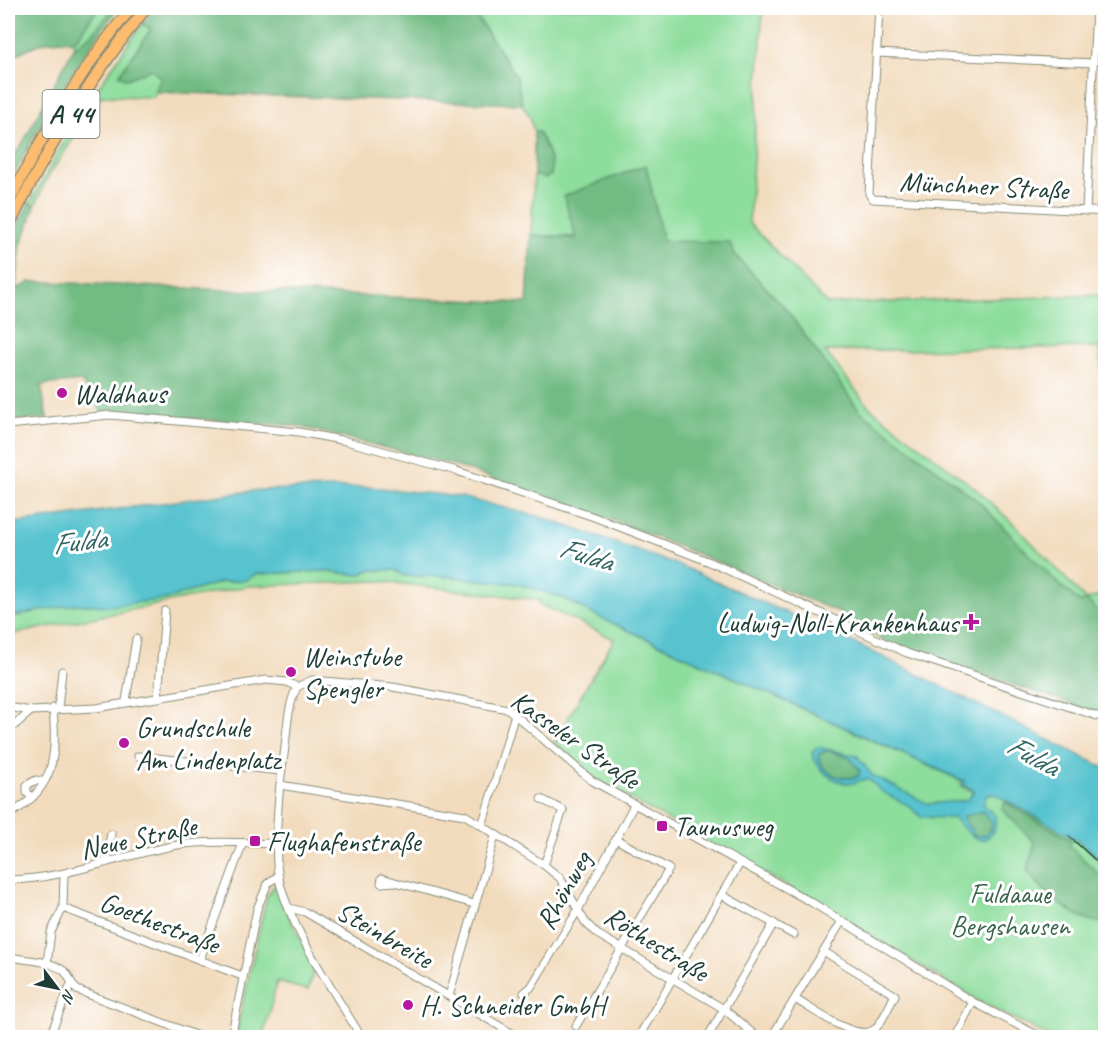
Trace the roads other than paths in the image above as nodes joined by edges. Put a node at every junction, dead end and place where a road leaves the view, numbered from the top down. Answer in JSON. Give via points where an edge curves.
{"nodes":[{"id":1,"x":131,"y":8,"type":"edge"},
{"id":2,"x":146,"y":8,"type":"edge"},
{"id":3,"x":879,"y":8,"type":"edge"},
{"id":4,"x":1096,"y":8,"type":"edge"},
{"id":5,"x":876,"y":53,"type":"junction"},
{"id":6,"x":1093,"y":63,"type":"junction"},
{"id":7,"x":8,"y":204,"type":"edge"},
{"id":8,"x":1086,"y":211,"type":"junction"},
{"id":9,"x":1106,"y":212,"type":"edge"},
{"id":10,"x":8,"y":228,"type":"edge"},
{"id":11,"x":8,"y":425,"type":"edge"},
{"id":12,"x":165,"y":611,"type":"dead end"},
{"id":13,"x":136,"y":639,"type":"dead end"},
{"id":14,"x":62,"y":671,"type":"dead end"},
{"id":15,"x":297,"y":687,"type":"junction"},
{"id":16,"x":158,"y":698,"type":"junction"},
{"id":17,"x":126,"y":701,"type":"junction"},
{"id":18,"x":8,"y":707,"type":"edge"},
{"id":19,"x":56,"y":708,"type":"junction"},
{"id":20,"x":31,"y":711,"type":"junction"},
{"id":21,"x":515,"y":714,"type":"junction"},
{"id":22,"x":1106,"y":719,"type":"edge"},
{"id":23,"x":8,"y":731,"type":"edge"},
{"id":24,"x":138,"y":756,"type":"dead end"},
{"id":25,"x":281,"y":771,"type":"junction"},
{"id":26,"x":44,"y":782,"type":"junction"},
{"id":27,"x":280,"y":785,"type":"junction"},
{"id":28,"x":32,"y":797,"type":"junction"},
{"id":29,"x":541,"y":799,"type":"dead end"},
{"id":30,"x":634,"y":805,"type":"junction"},
{"id":31,"x":8,"y":815,"type":"edge"},
{"id":32,"x":482,"y":826,"type":"junction"},
{"id":33,"x":111,"y":834,"type":"dead end"},
{"id":34,"x":495,"y":836,"type":"junction"},
{"id":35,"x":615,"y":839,"type":"junction"},
{"id":36,"x":243,"y":843,"type":"junction"},
{"id":37,"x":278,"y":844,"type":"junction"},
{"id":38,"x":105,"y":863,"type":"junction"},
{"id":39,"x":741,"y":864,"type":"junction"},
{"id":40,"x":544,"y":865,"type":"junction"},
{"id":41,"x":64,"y":874,"type":"junction"},
{"id":42,"x":279,"y":876,"type":"junction"},
{"id":43,"x":8,"y":880,"type":"edge"},
{"id":44,"x":395,"y":882,"type":"dead end"},
{"id":45,"x":722,"y":895,"type":"junction"},
{"id":46,"x":474,"y":904,"type":"junction"},
{"id":47,"x":63,"y":908,"type":"junction"},
{"id":48,"x":289,"y":908,"type":"junction"},
{"id":49,"x":578,"y":910,"type":"junction"},
{"id":50,"x":842,"y":921,"type":"junction"},
{"id":51,"x":774,"y":923,"type":"junction"},
{"id":52,"x":794,"y":935,"type":"dead end"},
{"id":53,"x":622,"y":949,"type":"junction"},
{"id":54,"x":824,"y":951,"type":"junction"},
{"id":55,"x":8,"y":957,"type":"edge"},
{"id":56,"x":200,"y":959,"type":"junction"},
{"id":57,"x":47,"y":964,"type":"junction"},
{"id":58,"x":242,"y":976,"type":"junction"},
{"id":59,"x":672,"y":979,"type":"junction"},
{"id":60,"x":71,"y":984,"type":"junction"},
{"id":61,"x":524,"y":993,"type":"dead end"},
{"id":62,"x":449,"y":996,"type":"junction"},
{"id":63,"x":795,"y":999,"type":"junction"},
{"id":64,"x":973,"y":1002,"type":"junction"},
{"id":65,"x":724,"y":1009,"type":"junction"},
{"id":66,"x":576,"y":1026,"type":"dead end"},
{"id":67,"x":49,"y":1038,"type":"edge"},
{"id":68,"x":203,"y":1038,"type":"edge"},
{"id":69,"x":231,"y":1038,"type":"edge"},
{"id":70,"x":362,"y":1038,"type":"edge"},
{"id":71,"x":520,"y":1038,"type":"edge"},
{"id":72,"x":638,"y":1038,"type":"edge"},
{"id":73,"x":707,"y":1038,"type":"edge"},
{"id":74,"x":758,"y":1038,"type":"edge"},
{"id":75,"x":771,"y":1038,"type":"edge"},
{"id":76,"x":954,"y":1038,"type":"edge"},
{"id":77,"x":1043,"y":1038,"type":"edge"}],
"edges":[{"from":1,"to":7,"type":"highway","number":"A 44","via":[[52,123]]},
{"from":2,"to":10,"type":"highway","number":"A 44","via":[[58,134]]},
{"from":3,"to":5,"type":"street","name":"Münchner Straße"},
{"from":4,"to":6,"type":"street"},
{"from":5,"to":6,"type":"street"},
{"from":5,"to":8,"type":"street","name":"Münchner Straße","via":[[869,194],[873,199]]},
{"from":6,"to":8,"type":"street"},
{"from":8,"to":9,"type":"street","name":"Münchner Straße"},
{"from":11,"to":22,"type":"street","via":[[110,415],[299,432],[346,441],[458,471],[594,517],[710,562],[886,645]]},
{"from":12,"to":16,"type":"street"},
{"from":13,"to":17,"type":"street"},
{"from":14,"to":19,"type":"street"},
{"from":15,"to":16,"type":"street","name":"Kasseler Straße","via":[[287,682],[257,681]]},
{"from":15,"to":21,"type":"street","name":"Kasseler Straße","via":[[312,680],[393,687],[500,707]]},
{"from":15,"to":25,"type":"street"},
{"from":16,"to":17,"type":"street","name":"Kasseler Straße"},
{"from":17,"to":19,"type":"street","name":"Kasseler Straße","via":[[95,708]]},
{"from":18,"to":20,"type":"street","name":"Kasseler Straße"},
{"from":19,"to":20,"type":"street","name":"Kasseler Straße"},
{"from":19,"to":26,"type":"street","via":[[56,754]]},
{"from":20,"to":23,"type":"street"},
{"from":21,"to":30,"type":"street","name":"Kasseler Straße","via":[[584,775]]},
{"from":21,"to":32,"type":"street"},
{"from":24,"to":25,"type":"street"},
{"from":25,"to":27,"type":"street"},
{"from":26,"to":28,"type":"street"},
{"from":26,"to":28,"type":"street","via":[[36,780],[27,785],[27,793]]},
{"from":27,"to":32,"type":"street","name":"Röthestraße","via":[[465,815]]},
{"from":27,"to":37,"type":"street"},
{"from":28,"to":31,"type":"street"},
{"from":29,"to":40,"type":"street","via":[[563,810]]},
{"from":30,"to":35,"type":"street","name":"Rhönweg"},
{"from":30,"to":39,"type":"street","name":"Kasseler Straße"},
{"from":32,"to":34,"type":"street","name":"Röthestraße"},
{"from":33,"to":38,"type":"street"},
{"from":34,"to":40,"type":"street","name":"Röthestraße"},
{"from":34,"to":46,"type":"street"},
{"from":35,"to":49,"type":"street","name":"Rhönweg"},
{"from":35,"to":53,"type":"street","via":[[669,869]]},
{"from":36,"to":37,"type":"street","name":"Neue Straße"},
{"from":36,"to":38,"type":"street","name":"Neue Straße","via":[[178,845]]},
{"from":36,"to":56,"type":"street"},
{"from":37,"to":42,"type":"street"},
{"from":38,"to":41,"type":"street","name":"Neue Straße"},
{"from":39,"to":45,"type":"street"},
{"from":39,"to":50,"type":"street","name":"Kasseler Straße"},
{"from":40,"to":49,"type":"street","name":"Röthestraße","via":[[560,878]]},
{"from":41,"to":43,"type":"street","name":"Neue Straße"},
{"from":41,"to":47,"type":"street"},
{"from":42,"to":48,"type":"street"},
{"from":42,"to":58,"type":"street","via":[[271,879],[265,889]]},
{"from":44,"to":46,"type":"street"},
{"from":45,"to":51,"type":"street"},
{"from":45,"to":59,"type":"street"},
{"from":46,"to":62,"type":"street"},
{"from":47,"to":56,"type":"street","name":"Goethestraße"},
{"from":47,"to":57,"type":"street","via":[[51,932]]},
{"from":48,"to":62,"type":"street","name":"Steinbreite","via":[[305,912]]},
{"from":48,"to":70,"type":"street"},
{"from":49,"to":53,"type":"street","name":"Röthestraße","via":[[597,934]]},
{"from":49,"to":61,"type":"street","name":"Rhönweg"},
{"from":50,"to":54,"type":"street"},
{"from":50,"to":64,"type":"street","name":"Kasseler Straße"},
{"from":51,"to":52,"type":"street"},
{"from":51,"to":65,"type":"street"},
{"from":53,"to":59,"type":"street","name":"Röthestraße"},
{"from":53,"to":66,"type":"street"},
{"from":54,"to":63,"type":"street"},
{"from":54,"to":63,"type":"street","via":[[895,997],[874,1030],[865,1034],[850,1031]]},
{"from":55,"to":57,"type":"street"},
{"from":56,"to":58,"type":"street","name":"Goethestraße"},
{"from":57,"to":60,"type":"street","via":[[66,973]]},
{"from":58,"to":69,"type":"street"},
{"from":59,"to":65,"type":"street","name":"Röthestraße"},
{"from":59,"to":72,"type":"street"},
{"from":60,"to":67,"type":"street"},
{"from":60,"to":68,"type":"street","via":[[80,992]]},
{"from":62,"to":71,"type":"street","name":"Steinbreite"},
{"from":63,"to":75,"type":"street"},
{"from":64,"to":76,"type":"street"},
{"from":64,"to":77,"type":"street","name":"Kasseler Straße"},
{"from":65,"to":73,"type":"street"},
{"from":65,"to":74,"type":"street","name":"Röthestraße"}]}
